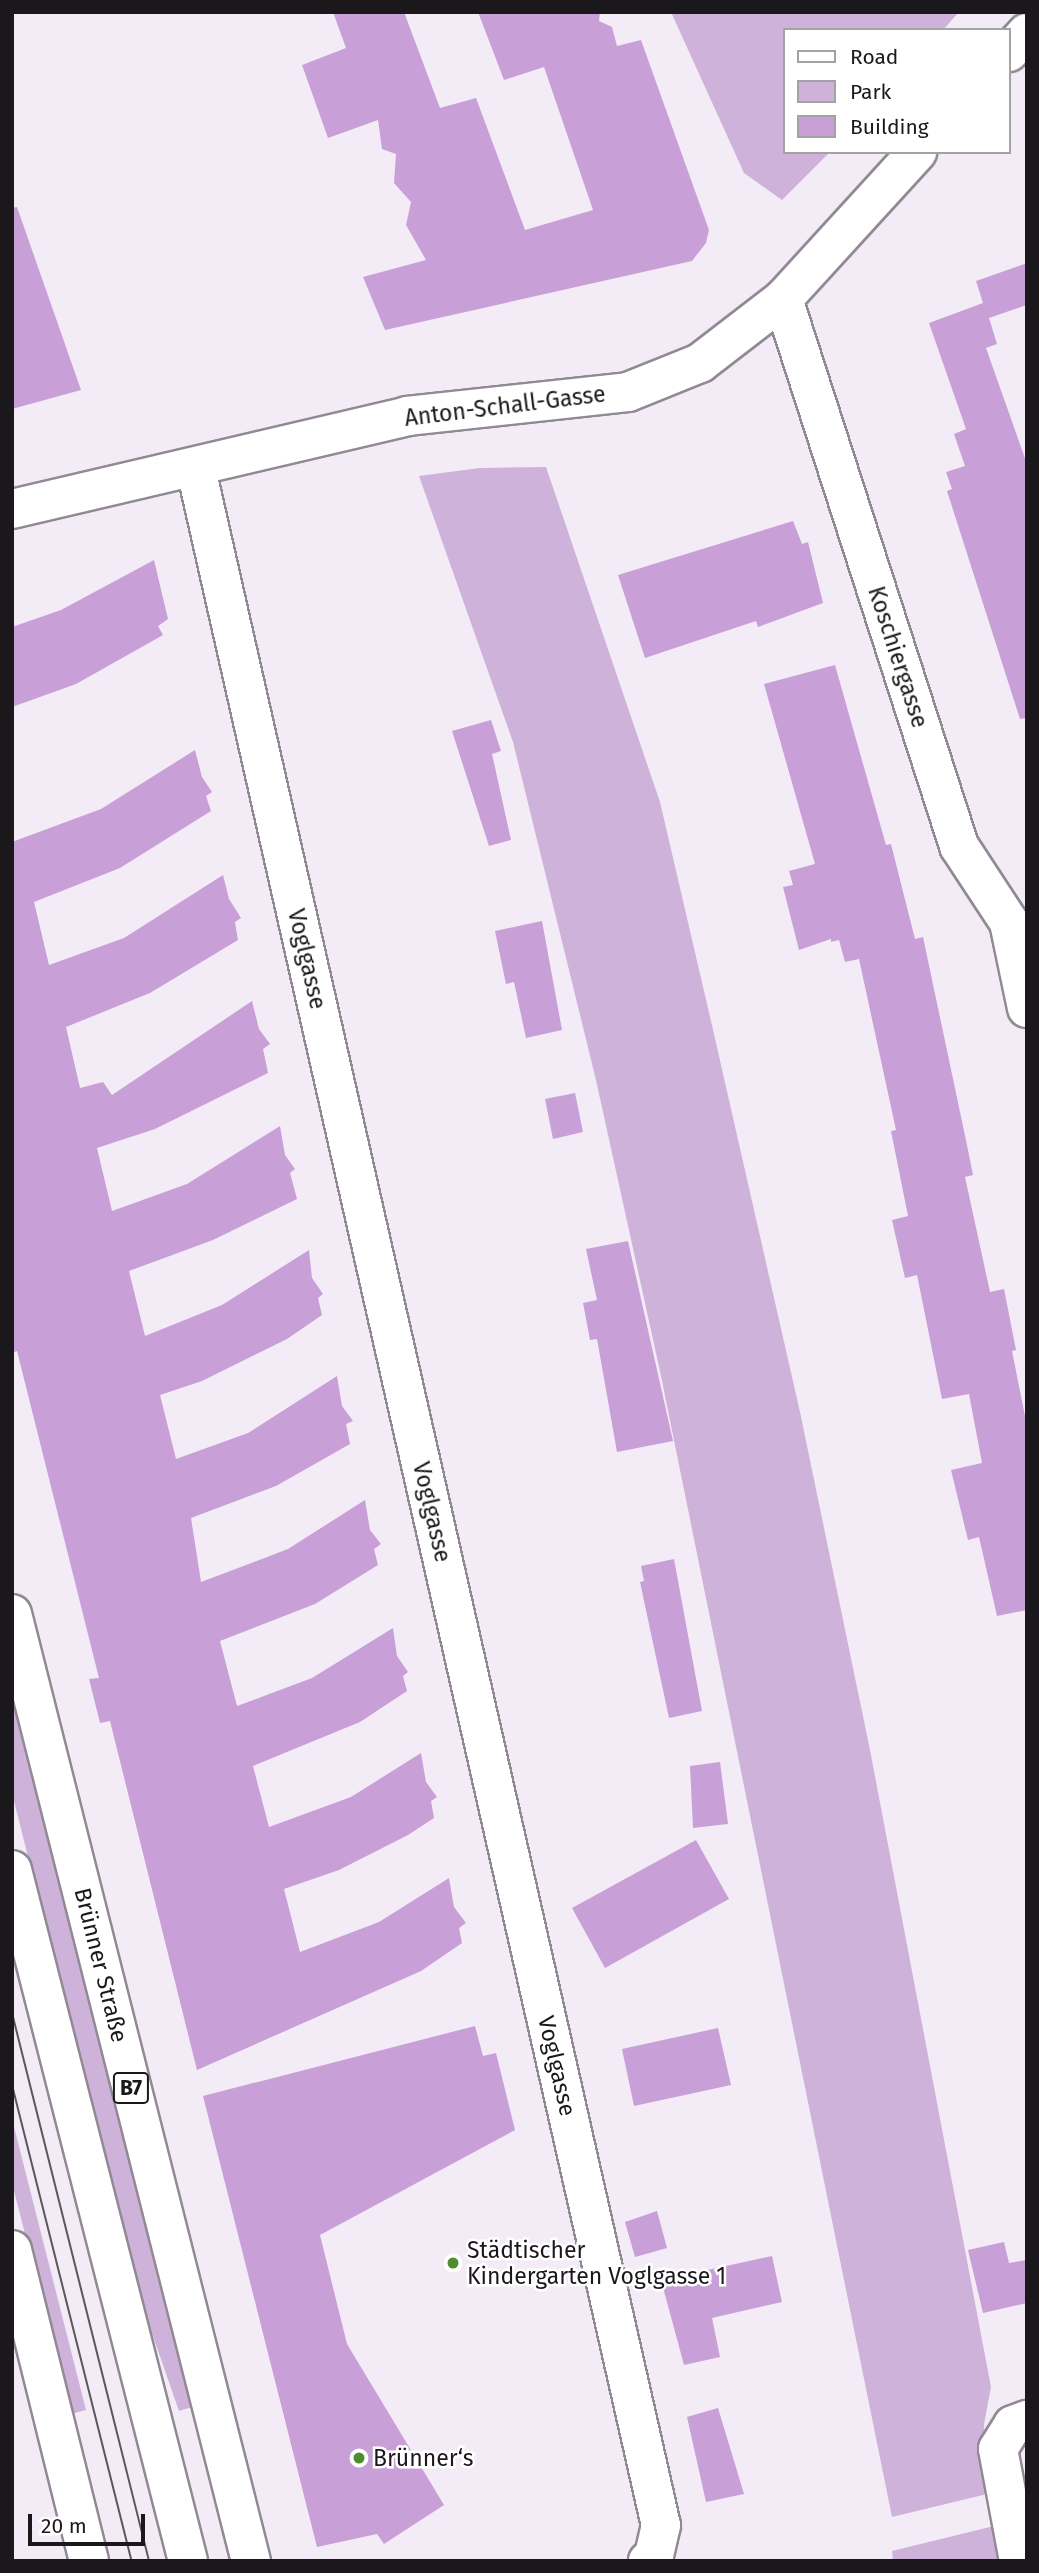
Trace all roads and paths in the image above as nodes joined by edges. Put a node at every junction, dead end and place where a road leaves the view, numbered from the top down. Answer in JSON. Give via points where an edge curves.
{"nodes":[{"id":1,"x":1027,"y":33,"type":"edge"},
{"id":2,"x":1011,"y":50,"type":"edge"},
{"id":3,"x":915,"y":154,"type":"edge"},
{"id":4,"x":783,"y":299,"type":"junction"},
{"id":5,"x":196,"y":469,"type":"junction"},
{"id":6,"x":12,"y":509,"type":"edge"},
{"id":7,"x":1027,"y":1008,"type":"edge"},
{"id":8,"x":12,"y":1614,"type":"edge"},
{"id":9,"x":12,"y":1870,"type":"edge"},
{"id":10,"x":12,"y":2250,"type":"edge"},
{"id":11,"x":1027,"y":2420,"type":"edge"},
{"id":12,"x":651,"y":2558,"type":"edge"},
{"id":13,"x":188,"y":2560,"type":"edge"},
{"id":14,"x":89,"y":2561,"type":"edge"},
{"id":15,"x":251,"y":2561,"type":"edge"},
{"id":16,"x":1019,"y":2561,"type":"edge"}],
"edges":[{"from":1,"to":2,"type":"street"},
{"from":3,"to":4,"type":"street","name":"Anton-Schall-Gasse"},
{"from":4,"to":5,"type":"street","name":"Anton-Schall-Gasse","via":[[700,363],[628,392],[407,416]]},
{"from":4,"to":7,"type":"street","name":"Koschiergasse","via":[[959,846],[1009,922]]},
{"from":5,"to":6,"type":"street","name":"Anton-Schall-Gasse"},
{"from":5,"to":12,"type":"street","name":"Voglgasse","via":[[658,2511],[661,2525]]},
{"from":8,"to":15,"type":"street","name":"Brünner Straße","number":"B7"},
{"from":9,"to":13,"type":"street"},
{"from":10,"to":14,"type":"street"},
{"from":11,"to":16,"type":"street","via":[[1013,2424],[998,2449]]}]}
